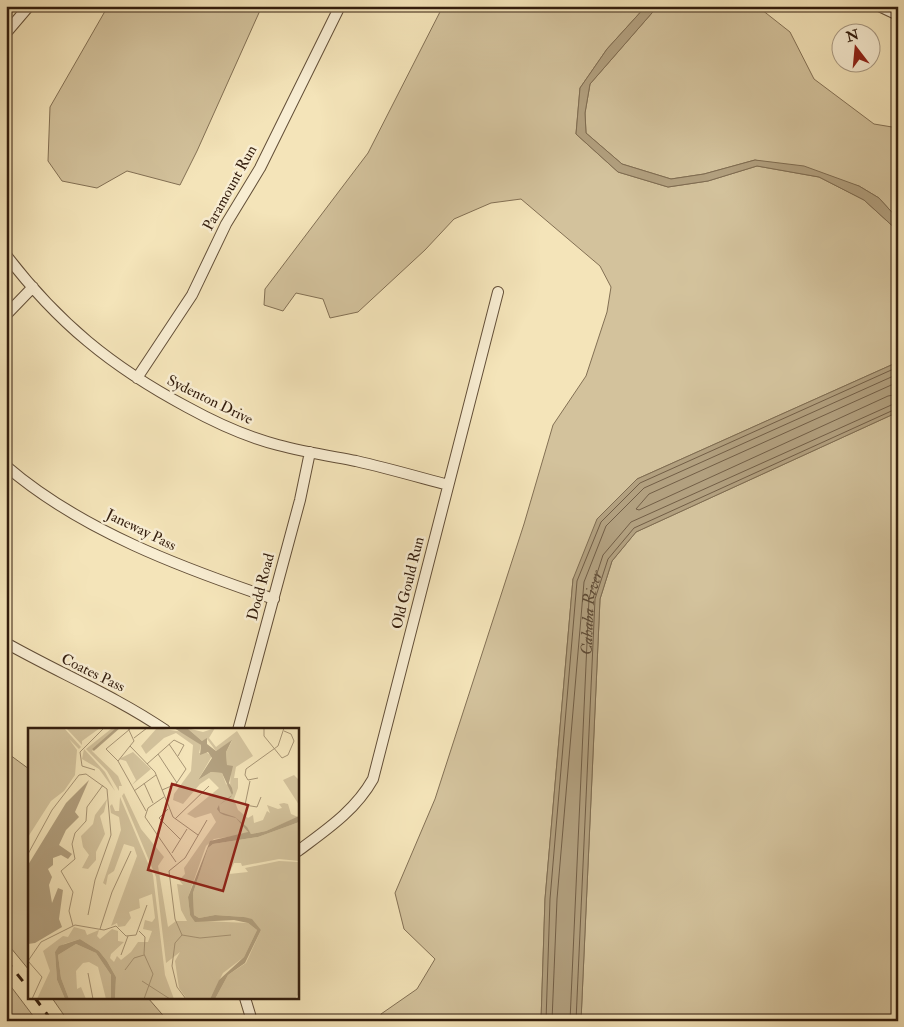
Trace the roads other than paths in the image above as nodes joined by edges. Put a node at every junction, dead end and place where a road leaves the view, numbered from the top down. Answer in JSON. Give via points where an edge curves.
{"nodes":[{"id":1,"x":29,"y":6,"type":"edge"},
{"id":2,"x":340,"y":6,"type":"edge"},
{"id":3,"x":879,"y":6,"type":"edge"},
{"id":4,"x":898,"y":16,"type":"edge"},
{"id":5,"x":6,"y":34,"type":"edge"},
{"id":6,"x":6,"y":255,"type":"edge"},
{"id":7,"x":33,"y":287,"type":"junction"},
{"id":8,"x":498,"y":292,"type":"dead end"},
{"id":9,"x":6,"y":315,"type":"edge"},
{"id":10,"x":137,"y":378,"type":"junction"},
{"id":11,"x":310,"y":452,"type":"junction"},
{"id":12,"x":6,"y":466,"type":"edge"},
{"id":13,"x":448,"y":485,"type":"junction"},
{"id":14,"x":274,"y":600,"type":"junction"},
{"id":15,"x":6,"y":644,"type":"edge"},
{"id":16,"x":162,"y":728,"type":"edge"},
{"id":17,"x":239,"y":728,"type":"edge"},
{"id":18,"x":299,"y":850,"type":"edge"},
{"id":19,"x":246,"y":1000,"type":"edge"},
{"id":20,"x":252,"y":1021,"type":"edge"}],
"edges":[{"from":1,"to":5,"type":"street"},
{"from":2,"to":10,"type":"street","name":"Paramount Run","via":[[260,168],[226,224],[192,295]]},
{"from":3,"to":4,"type":"street"},
{"from":6,"to":7,"type":"street","name":"Sydenton Drive"},
{"from":7,"to":9,"type":"street"},
{"from":7,"to":10,"type":"street","name":"Sydenton Drive","via":[[87,343]]},
{"from":8,"to":13,"type":"street","name":"Old Gould Run"},
{"from":10,"to":11,"type":"street","name":"Sydenton Drive","via":[[203,416],[278,445]]},
{"from":11,"to":13,"type":"street","name":"Sydenton Drive"},
{"from":11,"to":14,"type":"street","name":"Dodd Road"},
{"from":12,"to":14,"type":"street","name":"Janeway Pass","via":[[44,494],[113,533],[175,563]]},
{"from":13,"to":18,"type":"street","name":"Old Gould Run","via":[[373,780],[346,814]]},
{"from":14,"to":17,"type":"street","name":"Dodd Road"},
{"from":15,"to":16,"type":"street","name":"Coates Pass","via":[[119,702]]},
{"from":19,"to":20,"type":"street"}]}
